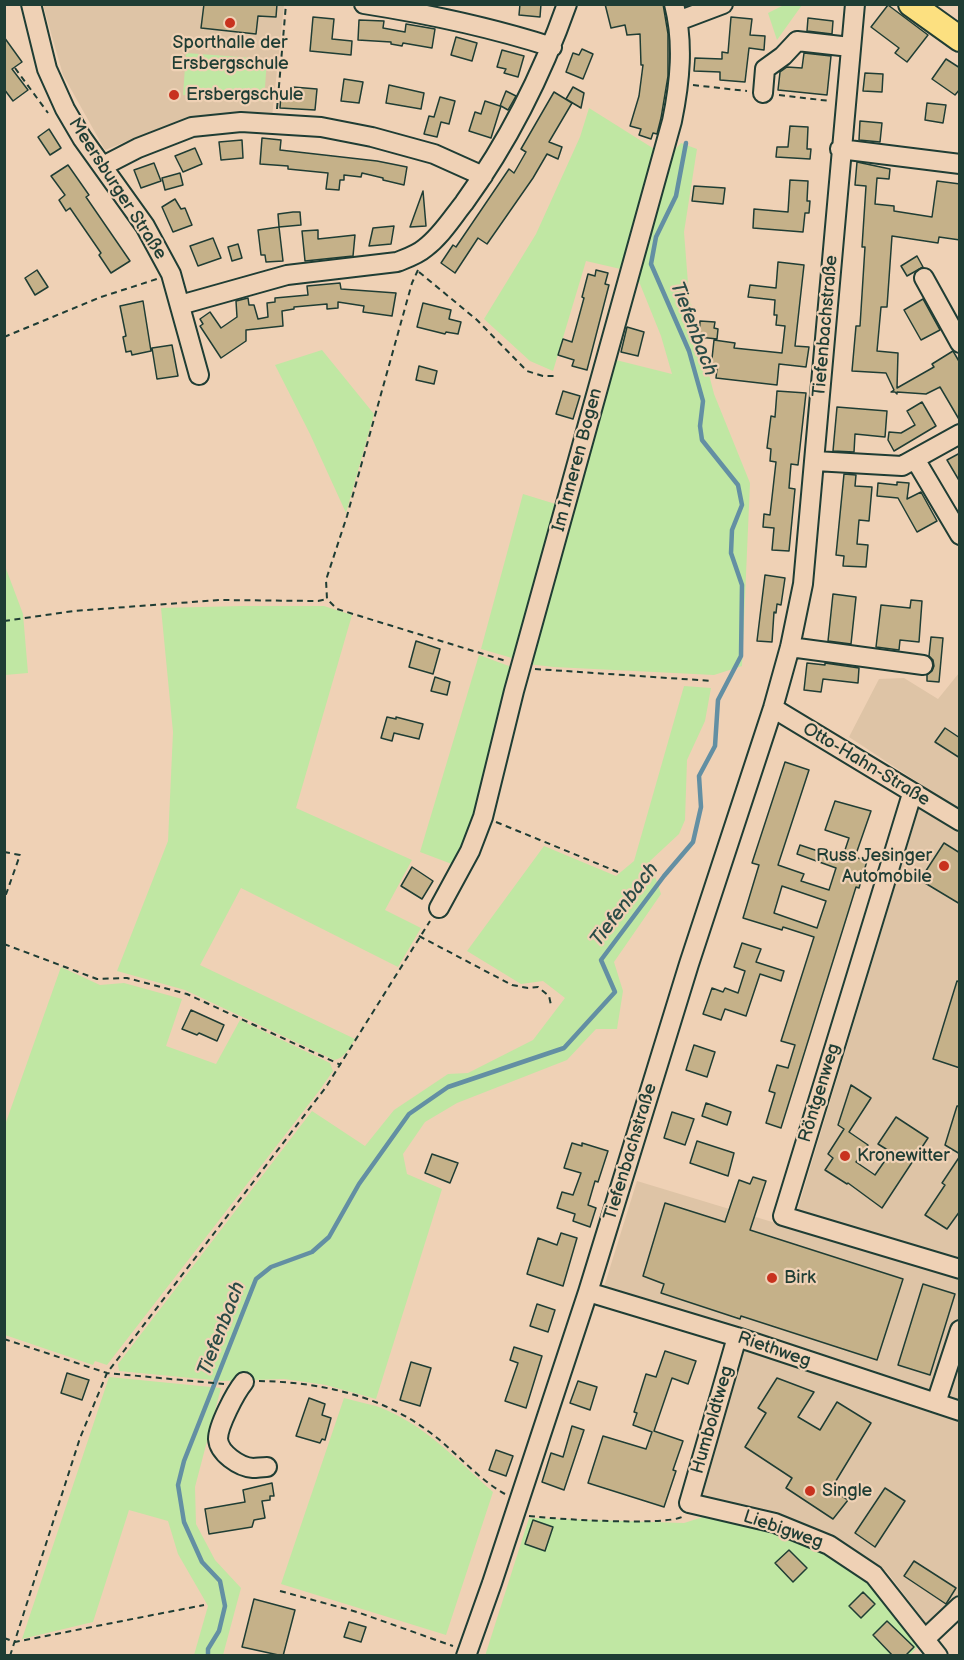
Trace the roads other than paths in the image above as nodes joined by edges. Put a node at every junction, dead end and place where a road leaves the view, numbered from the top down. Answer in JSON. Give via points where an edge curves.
{"nodes":[{"id":1,"x":31,"y":4,"type":"edge"},
{"id":2,"x":364,"y":4,"type":"edge"},
{"id":3,"x":567,"y":4,"type":"edge"},
{"id":4,"x":723,"y":4,"type":"edge"},
{"id":5,"x":855,"y":4,"type":"edge"},
{"id":6,"x":912,"y":4,"type":"edge"},
{"id":7,"x":676,"y":13,"type":"edge"},
{"id":8,"x":960,"y":39,"type":"edge"},
{"id":9,"x":552,"y":47,"type":"junction"},
{"id":10,"x":850,"y":47,"type":"junction"},
{"id":11,"x":763,"y":93,"type":"dead end"},
{"id":12,"x":840,"y":149,"type":"junction"},
{"id":13,"x":960,"y":164,"type":"edge"},
{"id":14,"x":103,"y":166,"type":"junction"},
{"id":15,"x":483,"y":176,"type":"junction"},
{"id":16,"x":924,"y":278,"type":"dead end"},
{"id":17,"x":180,"y":305,"type":"junction"},
{"id":18,"x":960,"y":343,"type":"edge"},
{"id":19,"x":199,"y":375,"type":"dead end"},
{"id":20,"x":960,"y":434,"type":"edge"},
{"id":21,"x":915,"y":459,"type":"junction"},
{"id":22,"x":815,"y":461,"type":"junction"},
{"id":23,"x":960,"y":535,"type":"edge"},
{"id":24,"x":790,"y":647,"type":"junction"},
{"id":25,"x":923,"y":665,"type":"dead end"},
{"id":26,"x":773,"y":708,"type":"junction"},
{"id":27,"x":912,"y":794,"type":"junction"},
{"id":28,"x":960,"y":821,"type":"edge"},
{"id":29,"x":439,"y":908,"type":"road end"},
{"id":30,"x":960,"y":1269,"type":"edge"},
{"id":31,"x":588,"y":1292,"type":"junction"},
{"id":32,"x":960,"y":1330,"type":"edge"},
{"id":33,"x":737,"y":1337,"type":"junction"},
{"id":34,"x":244,"y":1382,"type":"road end"},
{"id":35,"x":936,"y":1403,"type":"junction"},
{"id":36,"x":960,"y":1411,"type":"edge"},
{"id":37,"x":267,"y":1467,"type":"dead end"},
{"id":38,"x":689,"y":1503,"type":"joint"},
{"id":39,"x":960,"y":1606,"type":"edge"},
{"id":40,"x":926,"y":1639,"type":"junction"},
{"id":41,"x":466,"y":1653,"type":"edge"},
{"id":42,"x":938,"y":1656,"type":"edge"}],
"edges":[{"from":1,"to":14,"type":"street","name":"Meersburger Straße","via":[[47,69],[65,109]]},
{"from":2,"to":9,"type":"street","via":[[501,31]]},
{"from":3,"to":9,"type":"street"},
{"from":4,"to":7,"type":"street"},
{"from":5,"to":10,"type":"street","name":"Tiefenbachstraße"},
{"from":6,"to":8,"type":"main road"},
{"from":7,"to":29,"type":"street","name":"Im Inneren Bogen","via":[[680,84],[672,121],[483,817],[470,851]]},
{"from":9,"to":15,"type":"street","via":[[526,103]]},
{"from":10,"to":11,"type":"street","via":[[797,41],[765,69]]},
{"from":10,"to":12,"type":"street","name":"Tiefenbachstraße"},
{"from":12,"to":13,"type":"street"},
{"from":12,"to":22,"type":"street","name":"Tiefenbachstraße"},
{"from":14,"to":15,"type":"street","via":[[192,128],[241,122],[321,127],[372,137],[434,154]]},
{"from":14,"to":17,"type":"street","name":"Meersburger Straße","via":[[145,226],[171,274]]},
{"from":15,"to":17,"type":"street","via":[[416,264],[287,274]]},
{"from":16,"to":18,"type":"street"},
{"from":17,"to":19,"type":"street","name":"Meersburger Straße"},
{"from":20,"to":21,"type":"street"},
{"from":21,"to":22,"type":"street","via":[[902,466]]},
{"from":21,"to":23,"type":"street"},
{"from":22,"to":24,"type":"street","name":"Tiefenbachstraße","via":[[803,585]]},
{"from":24,"to":25,"type":"street"},
{"from":24,"to":26,"type":"street","name":"Tiefenbachstraße"},
{"from":26,"to":27,"type":"street","name":"Otto-Hahn-Straße"},
{"from":26,"to":31,"type":"street","name":"Tiefenbachstraße"},
{"from":27,"to":28,"type":"street","name":"Otto-Hahn-Straße"},
{"from":27,"to":30,"type":"street","name":"Röntgenweg","via":[[783,1216]]},
{"from":31,"to":33,"type":"street","name":"Riethweg"},
{"from":31,"to":41,"type":"street","name":"Tiefenbachstraße"},
{"from":32,"to":35,"type":"street"},
{"from":33,"to":35,"type":"street","name":"Riethweg"},
{"from":33,"to":38,"type":"street","name":"Humboldtweg"},
{"from":34,"to":37,"type":"street","via":[[231,1401],[218,1437],[221,1448],[244,1466]]},
{"from":35,"to":36,"type":"street","name":"Riethweg"},
{"from":38,"to":40,"type":"street","name":"Liebigweg","via":[[774,1523],[829,1545],[874,1575]]},
{"from":39,"to":40,"type":"street"},
{"from":40,"to":42,"type":"street","name":"Liebigweg"}]}
